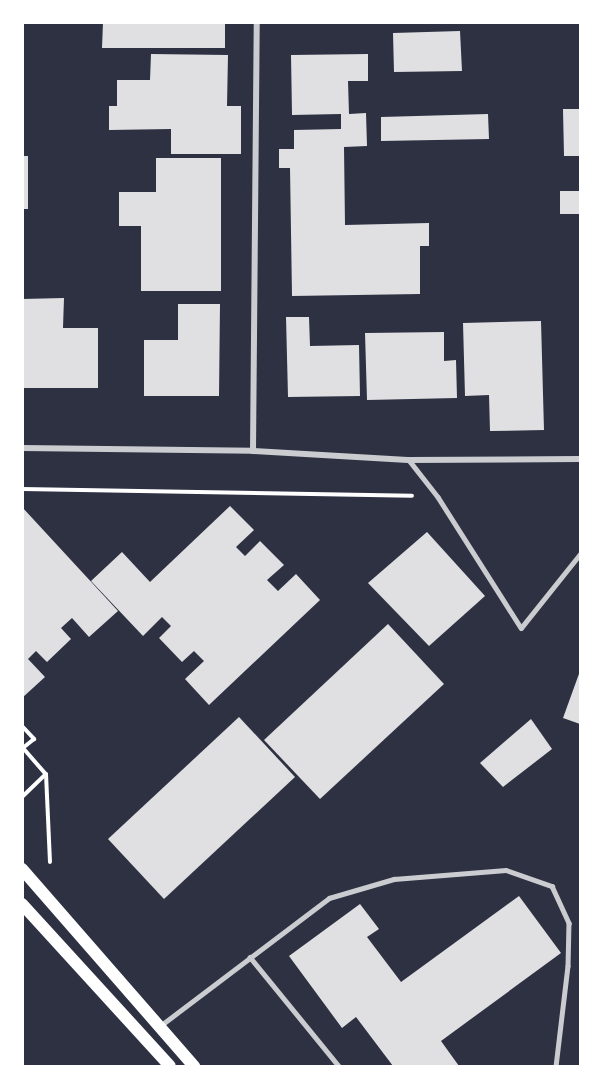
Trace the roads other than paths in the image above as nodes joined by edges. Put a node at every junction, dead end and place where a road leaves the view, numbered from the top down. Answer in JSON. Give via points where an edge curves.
{"nodes":[{"id":1,"x":257,"y":22,"type":"edge"},
{"id":2,"x":22,"y":448,"type":"edge"},
{"id":3,"x":253,"y":451,"type":"junction"},
{"id":4,"x":580,"y":459,"type":"edge"},
{"id":5,"x":408,"y":460,"type":"junction"},
{"id":6,"x":580,"y":554,"type":"edge"},
{"id":7,"x":22,"y":869,"type":"edge"},
{"id":8,"x":22,"y":904,"type":"edge"},
{"id":9,"x":250,"y":957,"type":"junction"},
{"id":10,"x":160,"y":1026,"type":"junction"},
{"id":11,"x":170,"y":1066,"type":"edge"},
{"id":12,"x":194,"y":1066,"type":"edge"},
{"id":13,"x":339,"y":1066,"type":"edge"},
{"id":14,"x":556,"y":1066,"type":"edge"}],
"edges":[{"from":1,"to":3,"type":"street"},
{"from":2,"to":3,"type":"street"},
{"from":3,"to":5,"type":"street"},
{"from":4,"to":5,"type":"street"},
{"from":5,"to":6,"type":"lane","via":[[438,496],[521,628]]},
{"from":7,"to":10,"type":"main road"},
{"from":8,"to":11,"type":"main road"},
{"from":9,"to":10,"type":"lane"},
{"from":9,"to":13,"type":"lane"},
{"from":9,"to":14,"type":"lane","via":[[329,898],[394,879],[506,870],[552,886],[569,923]]},
{"from":10,"to":12,"type":"main road"}]}
